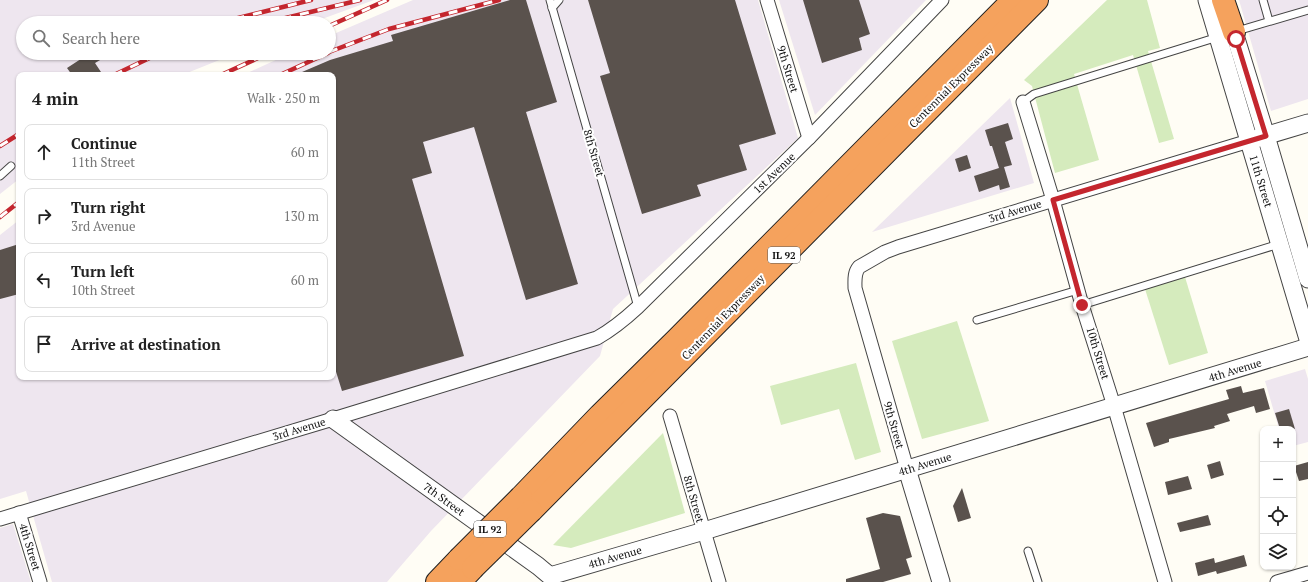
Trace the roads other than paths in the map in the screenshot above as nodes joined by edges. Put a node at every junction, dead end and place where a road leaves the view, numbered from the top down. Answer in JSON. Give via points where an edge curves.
{"nodes":[{"id":1,"x":550,"y":0,"type":"edge"},
{"id":2,"x":559,"y":0,"type":"edge"},
{"id":3,"x":767,"y":0,"type":"edge"},
{"id":4,"x":942,"y":0,"type":"edge"},
{"id":5,"x":1013,"y":0,"type":"edge"},
{"id":6,"x":1037,"y":0,"type":"edge"},
{"id":7,"x":1207,"y":0,"type":"edge"},
{"id":8,"x":1223,"y":0,"type":"edge"},
{"id":9,"x":1263,"y":0,"type":"edge"},
{"id":10,"x":552,"y":8,"type":"junction"},
{"id":11,"x":1308,"y":10,"type":"edge"},
{"id":12,"x":1269,"y":21,"type":"junction"},
{"id":13,"x":1226,"y":34,"type":"junction"},
{"id":14,"x":1023,"y":102,"type":"joint"},
{"id":15,"x":1308,"y":123,"type":"edge"},
{"id":16,"x":1266,"y":136,"type":"junction"},
{"id":17,"x":809,"y":138,"type":"junction"},
{"id":18,"x":1249,"y":141,"type":"junction"},
{"id":19,"x":12,"y":166,"type":"dead end"},
{"id":20,"x":0,"y":176,"type":"edge"},
{"id":21,"x":1053,"y":200,"type":"junction"},
{"id":22,"x":1279,"y":244,"type":"junction"},
{"id":23,"x":859,"y":267,"type":"joint"},
{"id":24,"x":1308,"y":279,"type":"edge"},
{"id":25,"x":1078,"y":290,"type":"junction"},
{"id":26,"x":1082,"y":305,"type":"junction"},
{"id":27,"x":638,"y":306,"type":"junction"},
{"id":28,"x":977,"y":320,"type":"dead end"},
{"id":29,"x":598,"y":338,"type":"joint"},
{"id":30,"x":1308,"y":339,"type":"edge"},
{"id":31,"x":1308,"y":347,"type":"edge"},
{"id":32,"x":1114,"y":406,"type":"junction"},
{"id":33,"x":670,"y":416,"type":"dead end"},
{"id":34,"x":333,"y":419,"type":"junction"},
{"id":35,"x":907,"y":469,"type":"junction"},
{"id":36,"x":526,"y":504,"type":"junction"},
{"id":37,"x":19,"y":513,"type":"junction"},
{"id":38,"x":0,"y":519,"type":"edge"},
{"id":39,"x":704,"y":531,"type":"junction"},
{"id":40,"x":1028,"y":552,"type":"dead end"},
{"id":41,"x":464,"y":570,"type":"edge"},
{"id":42,"x":1308,"y":573,"type":"edge"},
{"id":43,"x":548,"y":580,"type":"edge"},
{"id":44,"x":40,"y":582,"type":"edge"},
{"id":45,"x":437,"y":582,"type":"edge"},
{"id":46,"x":719,"y":582,"type":"edge"},
{"id":47,"x":941,"y":582,"type":"edge"},
{"id":48,"x":1038,"y":582,"type":"edge"},
{"id":49,"x":1165,"y":582,"type":"edge"},
{"id":50,"x":1277,"y":582,"type":"edge"}],
"edges":[{"from":1,"to":10,"type":"lane","name":"8th Street"},
{"from":2,"to":10,"type":"lane"},
{"from":3,"to":17,"type":"street","name":"9th Street"},
{"from":4,"to":17,"type":"street","name":"1st Avenue"},
{"from":5,"to":36,"type":"highway","name":"Centennial Expressway","number":"IL 92","via":[[600,415]]},
{"from":6,"to":36,"type":"highway","name":"Centennial Expressway","number":"IL 92"},
{"from":7,"to":13,"type":"street","name":"11th Street"},
{"from":8,"to":13,"type":"highway"},
{"from":9,"to":12,"type":"lane"},
{"from":10,"to":27,"type":"lane","name":"8th Street"},
{"from":11,"to":12,"type":"lane"},
{"from":12,"to":13,"type":"lane"},
{"from":13,"to":14,"type":"lane","via":[[1034,94]]},
{"from":13,"to":16,"type":"street","name":"11th Street"},
{"from":13,"to":18,"type":"street","name":"11th Street"},
{"from":14,"to":21,"type":"street","name":"10th Street"},
{"from":15,"to":16,"type":"street","name":"3rd Avenue"},
{"from":16,"to":18,"type":"street","name":"3rd Avenue"},
{"from":16,"to":24,"type":"street","name":"11th Street","via":[[1299,238]]},
{"from":17,"to":27,"type":"street","name":"1st Avenue"},
{"from":18,"to":21,"type":"street","name":"3rd Avenue"},
{"from":18,"to":22,"type":"street","name":"11th Street"},
{"from":19,"to":20,"type":"lane"},
{"from":21,"to":23,"type":"street","name":"3rd Avenue","via":[[898,247]]},
{"from":21,"to":25,"type":"street","name":"10th Street"},
{"from":22,"to":26,"type":"lane"},
{"from":22,"to":30,"type":"street","name":"11th Street"},
{"from":23,"to":35,"type":"street","name":"9th Street","via":[[854,278],[854,288]]},
{"from":25,"to":26,"type":"street","name":"10th Street"},
{"from":25,"to":28,"type":"lane"},
{"from":26,"to":32,"type":"street","name":"10th Street"},
{"from":27,"to":29,"type":"street","name":"1st Avenue"},
{"from":29,"to":34,"type":"street","name":"3rd Avenue"},
{"from":31,"to":32,"type":"street","name":"4th Avenue"},
{"from":32,"to":35,"type":"street","name":"4th Avenue"},
{"from":32,"to":49,"type":"street","name":"10th Street"},
{"from":33,"to":39,"type":"street","name":"8th Street"},
{"from":34,"to":37,"type":"street","name":"3rd Avenue"},
{"from":34,"to":43,"type":"street","name":"7th Street","via":[[538,566]]},
{"from":35,"to":39,"type":"street","name":"4th Avenue"},
{"from":35,"to":47,"type":"street","name":"9th Street"},
{"from":36,"to":41,"type":"highway","name":"Centennial Expressway","number":"IL 92","bridge":true,"via":[[497,522]]},
{"from":37,"to":38,"type":"street","name":"3rd Avenue"},
{"from":37,"to":44,"type":"street","name":"4th Street"},
{"from":39,"to":43,"type":"street","name":"4th Avenue"},
{"from":39,"to":46,"type":"street","name":"8th Street"},
{"from":40,"to":48,"type":"lane"},
{"from":41,"to":45,"type":"highway","name":"Centennial Expressway","number":"IL 92"},
{"from":42,"to":50,"type":"street"}]}
